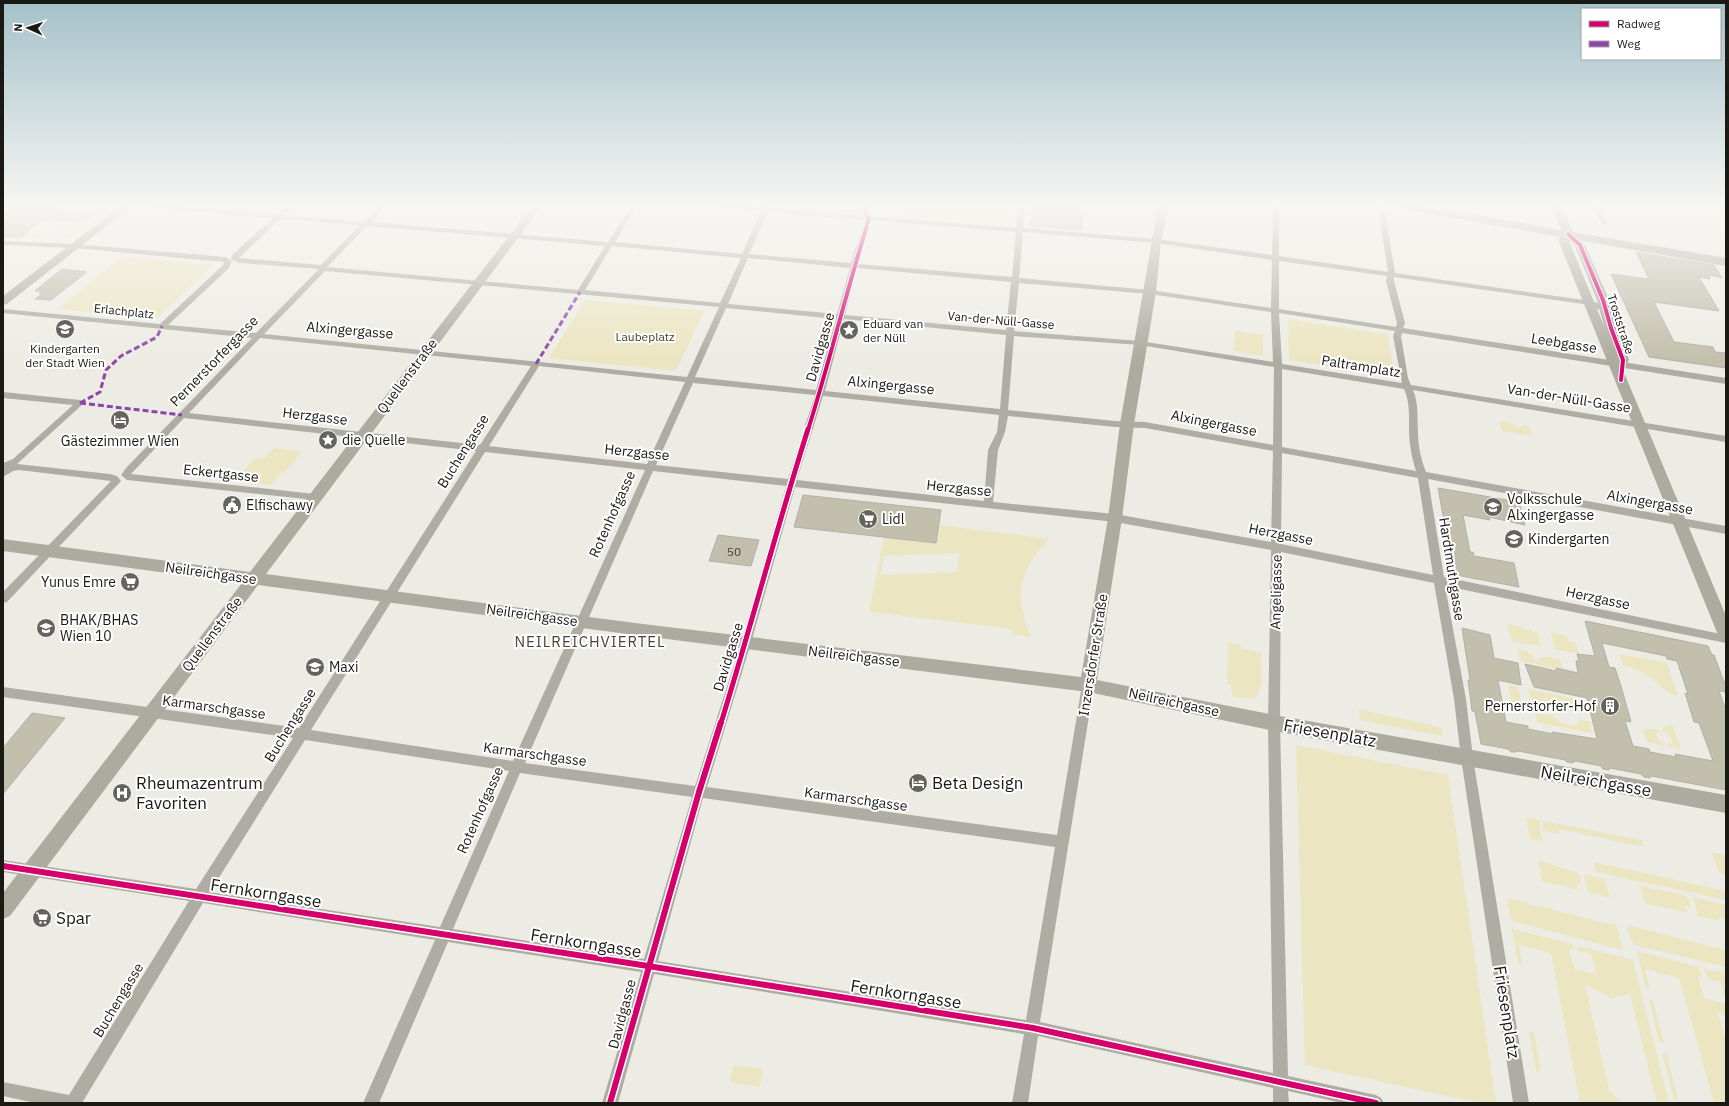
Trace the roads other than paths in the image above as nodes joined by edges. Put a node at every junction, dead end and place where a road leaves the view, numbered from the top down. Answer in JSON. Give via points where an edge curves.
{"nodes":[{"id":1,"x":60,"y":258,"type":"edge"},
{"id":2,"x":208,"y":258,"type":"edge"},
{"id":3,"x":235,"y":258,"type":"edge"},
{"id":4,"x":333,"y":258,"type":"edge"},
{"id":5,"x":497,"y":258,"type":"edge"},
{"id":6,"x":601,"y":258,"type":"edge"},
{"id":7,"x":744,"y":258,"type":"edge"},
{"id":8,"x":763,"y":258,"type":"edge"},
{"id":9,"x":857,"y":258,"type":"edge"},
{"id":10,"x":1018,"y":258,"type":"edge"},
{"id":11,"x":1154,"y":258,"type":"edge"},
{"id":12,"x":1266,"y":258,"type":"edge"},
{"id":13,"x":1390,"y":258,"type":"edge"},
{"id":14,"x":1570,"y":258,"type":"edge"},
{"id":15,"x":1585,"y":258,"type":"edge"},
{"id":16,"x":1704,"y":258,"type":"edge"},
{"id":17,"x":1275,"y":259,"type":"junction"},
{"id":18,"x":1726,"y":262,"type":"edge"},
{"id":19,"x":854,"y":266,"type":"junction"},
{"id":20,"x":324,"y":268,"type":"junction"},
{"id":21,"x":1391,"y":275,"type":"junction"},
{"id":22,"x":1016,"y":280,"type":"junction"},
{"id":23,"x":478,"y":282,"type":"junction"},
{"id":24,"x":580,"y":292,"type":"junction"},
{"id":25,"x":1150,"y":292,"type":"junction"},
{"id":26,"x":3,"y":302,"type":"edge"},
{"id":27,"x":1589,"y":303,"type":"junction"},
{"id":28,"x":722,"y":305,"type":"junction"},
{"id":29,"x":3,"y":311,"type":"edge"},
{"id":30,"x":1275,"y":311,"type":"junction"},
{"id":31,"x":1606,"y":311,"type":"junction"},
{"id":32,"x":841,"y":317,"type":"junction"},
{"id":33,"x":162,"y":326,"type":"junction"},
{"id":34,"x":1399,"y":330,"type":"junction"},
{"id":35,"x":1010,"y":333,"type":"junction"},
{"id":36,"x":258,"y":336,"type":"junction"},
{"id":37,"x":1140,"y":343,"type":"junction"},
{"id":38,"x":426,"y":352,"type":"junction"},
{"id":39,"x":536,"y":364,"type":"junction"},
{"id":40,"x":1618,"y":364,"type":"junction"},
{"id":41,"x":1277,"y":365,"type":"junction"},
{"id":42,"x":691,"y":379,"type":"junction"},
{"id":43,"x":1726,"y":381,"type":"edge"},
{"id":44,"x":1408,"y":386,"type":"junction"},
{"id":45,"x":820,"y":392,"type":"junction"},
{"id":46,"x":3,"y":395,"type":"edge"},
{"id":47,"x":1004,"y":411,"type":"junction"},
{"id":48,"x":182,"y":415,"type":"junction"},
{"id":49,"x":1127,"y":424,"type":"junction"},
{"id":50,"x":1639,"y":424,"type":"junction"},
{"id":51,"x":362,"y":436,"type":"junction"},
{"id":52,"x":1726,"y":439,"type":"edge"},
{"id":53,"x":483,"y":448,"type":"junction"},
{"id":54,"x":1276,"y":449,"type":"junction"},
{"id":55,"x":8,"y":466,"type":"edge"},
{"id":56,"x":651,"y":467,"type":"junction"},
{"id":57,"x":3,"y":474,"type":"edge"},
{"id":58,"x":1422,"y":474,"type":"junction"},
{"id":59,"x":126,"y":475,"type":"joint"},
{"id":60,"x":791,"y":483,"type":"junction"},
{"id":61,"x":315,"y":497,"type":"junction"},
{"id":62,"x":988,"y":505,"type":"junction"},
{"id":63,"x":1115,"y":518,"type":"junction"},
{"id":64,"x":1679,"y":521,"type":"junction"},
{"id":65,"x":1726,"y":530,"type":"edge"},
{"id":66,"x":3,"y":545,"type":"edge"},
{"id":67,"x":1276,"y":547,"type":"junction"},
{"id":68,"x":50,"y":551,"type":"junction"},
{"id":69,"x":253,"y":579,"type":"junction"},
{"id":70,"x":1439,"y":580,"type":"junction"},
{"id":71,"x":390,"y":596,"type":"junction"},
{"id":72,"x":3,"y":599,"type":"edge"},
{"id":73,"x":581,"y":622,"type":"junction"},
{"id":74,"x":1726,"y":635,"type":"edge"},
{"id":75,"x":1726,"y":639,"type":"edge"},
{"id":76,"x":746,"y":643,"type":"junction"},
{"id":77,"x":1088,"y":685,"type":"junction"},
{"id":78,"x":3,"y":692,"type":"edge"},
{"id":79,"x":152,"y":713,"type":"junction"},
{"id":80,"x":1274,"y":723,"type":"junction"},
{"id":81,"x":302,"y":734,"type":"junction"},
{"id":82,"x":1466,"y":758,"type":"junction"},
{"id":83,"x":517,"y":767,"type":"junction"},
{"id":84,"x":699,"y":792,"type":"junction"},
{"id":85,"x":1726,"y":804,"type":"edge"},
{"id":86,"x":1063,"y":842,"type":"junction"},
{"id":87,"x":3,"y":866,"type":"edge"},
{"id":88,"x":32,"y":871,"type":"junction"},
{"id":89,"x":199,"y":897,"type":"junction"},
{"id":90,"x":3,"y":909,"type":"edge"},
{"id":91,"x":443,"y":935,"type":"junction"},
{"id":92,"x":648,"y":966,"type":"junction"},
{"id":93,"x":1033,"y":1028,"type":"junction"},
{"id":94,"x":1281,"y":1081,"type":"junction"},
{"id":95,"x":3,"y":1089,"type":"edge"},
{"id":96,"x":73,"y":1103,"type":"edge"},
{"id":97,"x":371,"y":1103,"type":"edge"},
{"id":98,"x":610,"y":1103,"type":"edge"},
{"id":99,"x":1020,"y":1103,"type":"edge"},
{"id":100,"x":1281,"y":1103,"type":"edge"},
{"id":101,"x":1376,"y":1103,"type":"edge"},
{"id":102,"x":1521,"y":1103,"type":"edge"}],
"edges":[{"from":1,"to":26,"type":"street"},
{"from":2,"to":33,"type":"street","name":"Erlachplatz","via":[[228,261],[226,266]]},
{"from":3,"to":20,"type":"street"},
{"from":4,"to":20,"type":"street","name":"Pernerstorfergasse"},
{"from":5,"to":23,"type":"street","name":"Quellenstraße"},
{"from":6,"to":24,"type":"street"},
{"from":7,"to":28,"type":"street"},
{"from":8,"to":19,"type":"street"},
{"from":9,"to":19,"type":"street","name":"Davidgasse"},
{"from":10,"to":22,"type":"street"},
{"from":11,"to":25,"type":"street","name":"Inzersdorfer Straße"},
{"from":12,"to":17,"type":"street"},
{"from":13,"to":21,"type":"street"},
{"from":14,"to":27,"type":"street","name":"Troststraße"},
{"from":15,"to":31,"type":"street","name":"Troststraße"},
{"from":16,"to":18,"type":"main road"},
{"from":17,"to":21,"type":"street"},
{"from":17,"to":30,"type":"street"},
{"from":19,"to":22,"type":"street"},
{"from":19,"to":32,"type":"street","name":"Davidgasse"},
{"from":20,"to":23,"type":"street"},
{"from":20,"to":36,"type":"street","name":"Pernerstorfergasse"},
{"from":21,"to":27,"type":"street"},
{"from":21,"to":34,"type":"street","via":[[1390,281],[1401,323]]},
{"from":22,"to":25,"type":"street"},
{"from":22,"to":35,"type":"street"},
{"from":23,"to":24,"type":"street"},
{"from":23,"to":38,"type":"street","name":"Quellenstraße"},
{"from":24,"to":28,"type":"street"},
{"from":25,"to":30,"type":"street"},
{"from":25,"to":37,"type":"street","name":"Inzersdorfer Straße"},
{"from":27,"to":31,"type":"street"},
{"from":27,"to":40,"type":"street","name":"Troststraße"},
{"from":28,"to":32,"type":"street","name":"Van-der-Nüll-Gasse"},
{"from":28,"to":42,"type":"street"},
{"from":29,"to":33,"type":"street","name":"Erlachplatz"},
{"from":30,"to":34,"type":"street"},
{"from":30,"to":41,"type":"street"},
{"from":31,"to":40,"type":"street","name":"Troststraße","via":[[1623,360]]},
{"from":32,"to":35,"type":"street","name":"Van-der-Nüll-Gasse"},
{"from":32,"to":45,"type":"street","name":"Davidgasse"},
{"from":33,"to":36,"type":"street","name":"Alxingergasse"},
{"from":34,"to":40,"type":"street","name":"Leebgasse"},
{"from":34,"to":44,"type":"street","name":"Paltramplatz","via":[[1397,336],[1404,378]]},
{"from":35,"to":37,"type":"street","name":"Van-der-Nüll-Gasse"},
{"from":35,"to":47,"type":"street"},
{"from":36,"to":38,"type":"street","name":"Alxingergasse"},
{"from":36,"to":48,"type":"street","name":"Pernerstorfergasse"},
{"from":37,"to":41,"type":"street","name":"Van-der-Nüll-Gasse"},
{"from":37,"to":49,"type":"street","name":"Inzersdorfer Straße"},
{"from":38,"to":39,"type":"street","name":"Alxingergasse"},
{"from":38,"to":51,"type":"street","name":"Quellenstraße"},
{"from":39,"to":42,"type":"street"},
{"from":39,"to":53,"type":"street","name":"Buchengasse"},
{"from":40,"to":43,"type":"street","name":"Leebgasse"},
{"from":40,"to":50,"type":"street","name":"Troststraße","via":[[1621,380]]},
{"from":41,"to":44,"type":"street","name":"Paltramplatz"},
{"from":41,"to":54,"type":"street","name":"Angeligasse"},
{"from":42,"to":45,"type":"street","name":"Alxingergasse"},
{"from":42,"to":56,"type":"street","name":"Rotenhofgasse"},
{"from":44,"to":50,"type":"street","name":"Van-der-Nüll-Gasse"},
{"from":44,"to":58,"type":"street","name":"Hardtmuthgasse","via":[[1418,464]]},
{"from":45,"to":47,"type":"street","name":"Alxingergasse"},
{"from":45,"to":60,"type":"street","name":"Davidgasse"},
{"from":46,"to":55,"type":"street","via":[[80,403],[20,459]]},
{"from":47,"to":49,"type":"street","name":"Alxingergasse"},
{"from":47,"to":62,"type":"street","via":[[1001,432],[993,450]]},
{"from":48,"to":51,"type":"street","name":"Herzgasse"},
{"from":48,"to":59,"type":"street","name":"Pernerstorfergasse"},
{"from":49,"to":54,"type":"street","name":"Alxingergasse","via":[[1145,424]]},
{"from":49,"to":63,"type":"street","name":"Inzersdorfer Straße"},
{"from":50,"to":52,"type":"street","name":"Van-der-Nüll-Gasse"},
{"from":50,"to":64,"type":"street","name":"Troststraße"},
{"from":51,"to":53,"type":"street","name":"Herzgasse"},
{"from":51,"to":61,"type":"street","name":"Quellenstraße"},
{"from":53,"to":56,"type":"street","name":"Herzgasse"},
{"from":53,"to":71,"type":"street","name":"Buchengasse"},
{"from":54,"to":58,"type":"street","name":"Alxingergasse"},
{"from":54,"to":67,"type":"street","name":"Angeligasse"},
{"from":55,"to":57,"type":"street"},
{"from":55,"to":68,"type":"street","via":[[116,479]]},
{"from":56,"to":60,"type":"street","name":"Herzgasse"},
{"from":56,"to":73,"type":"street","name":"Rotenhofgasse"},
{"from":58,"to":64,"type":"street","name":"Alxingergasse"},
{"from":58,"to":70,"type":"street","name":"Hardtmuthgasse"},
{"from":59,"to":61,"type":"street","name":"Eckertgasse","via":[[130,478]]},
{"from":60,"to":62,"type":"street","name":"Herzgasse"},
{"from":60,"to":76,"type":"street","name":"Davidgasse"},
{"from":61,"to":69,"type":"street","name":"Quellenstraße"},
{"from":62,"to":63,"type":"street","name":"Herzgasse"},
{"from":63,"to":67,"type":"street","name":"Herzgasse"},
{"from":63,"to":77,"type":"street","name":"Inzersdorfer Straße"},
{"from":64,"to":65,"type":"street","name":"Alxingergasse"},
{"from":64,"to":74,"type":"street","name":"Troststraße"},
{"from":66,"to":68,"type":"street","name":"Neilreichgasse"},
{"from":67,"to":70,"type":"street","name":"Herzgasse"},
{"from":67,"to":80,"type":"street","name":"Angeligasse"},
{"from":68,"to":69,"type":"street","name":"Neilreichgasse"},
{"from":68,"to":72,"type":"street"},
{"from":69,"to":71,"type":"street","name":"Neilreichgasse"},
{"from":69,"to":79,"type":"street","name":"Quellenstraße"},
{"from":70,"to":75,"type":"street","name":"Herzgasse"},
{"from":70,"to":82,"type":"street","name":"Hardtmuthgasse","via":[[1460,699]]},
{"from":71,"to":73,"type":"street","name":"Neilreichgasse"},
{"from":71,"to":81,"type":"street","name":"Buchengasse"},
{"from":73,"to":76,"type":"street","name":"Neilreichgasse"},
{"from":73,"to":83,"type":"street","name":"Rotenhofgasse"},
{"from":76,"to":77,"type":"street","name":"Neilreichgasse"},
{"from":76,"to":84,"type":"street","name":"Davidgasse"},
{"from":77,"to":80,"type":"street","name":"Neilreichgasse"},
{"from":77,"to":86,"type":"street","name":"Inzersdorfer Straße"},
{"from":78,"to":79,"type":"street","name":"Karmarschgasse"},
{"from":79,"to":81,"type":"street","name":"Karmarschgasse"},
{"from":79,"to":88,"type":"street","name":"Quellenstraße"},
{"from":80,"to":82,"type":"street","name":"Friesenplatz"},
{"from":80,"to":94,"type":"street","name":"Friesenplatz"},
{"from":81,"to":83,"type":"street","name":"Karmarschgasse"},
{"from":81,"to":89,"type":"street","name":"Buchengasse"},
{"from":82,"to":85,"type":"street","name":"Neilreichgasse"},
{"from":82,"to":102,"type":"street","name":"Friesenplatz"},
{"from":83,"to":84,"type":"street","name":"Karmarschgasse"},
{"from":83,"to":91,"type":"street","name":"Rotenhofgasse"},
{"from":84,"to":86,"type":"street","name":"Karmarschgasse"},
{"from":84,"to":92,"type":"street","name":"Davidgasse"},
{"from":86,"to":93,"type":"street","name":"Inzersdorfer Straße"},
{"from":87,"to":88,"type":"street","name":"Fernkorngasse"},
{"from":88,"to":89,"type":"street","name":"Fernkorngasse"},
{"from":88,"to":90,"type":"street","name":"Quellenstraße"},
{"from":89,"to":91,"type":"street","name":"Fernkorngasse"},
{"from":89,"to":96,"type":"street","name":"Buchengasse"},
{"from":91,"to":92,"type":"street","name":"Fernkorngasse"},
{"from":91,"to":97,"type":"street","name":"Rotenhofgasse"},
{"from":92,"to":93,"type":"street","name":"Fernkorngasse"},
{"from":92,"to":98,"type":"street","name":"Davidgasse"},
{"from":93,"to":94,"type":"street","name":"Fernkorngasse"},
{"from":93,"to":99,"type":"street","name":"Inzersdorfer Straße"},
{"from":94,"to":100,"type":"street"},
{"from":94,"to":101,"type":"street"},
{"from":95,"to":96,"type":"street"}]}
